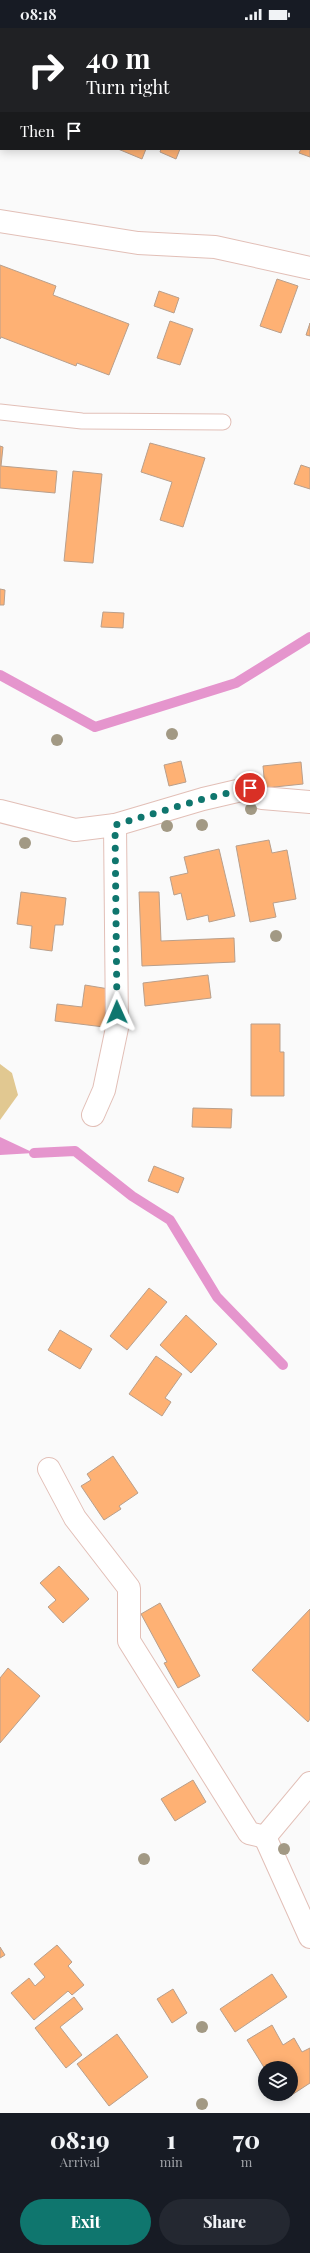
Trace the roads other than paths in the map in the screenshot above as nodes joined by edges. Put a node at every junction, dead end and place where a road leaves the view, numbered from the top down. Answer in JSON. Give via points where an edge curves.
{"nodes":[{"id":1,"x":0,"y":221,"type":"edge"},
{"id":2,"x":310,"y":268,"type":"edge"},
{"id":3,"x":0,"y":412,"type":"edge"},
{"id":4,"x":223,"y":422,"type":"dead end"},
{"id":5,"x":310,"y":802,"type":"edge"},
{"id":6,"x":0,"y":811,"type":"edge"},
{"id":7,"x":115,"y":825,"type":"junction"},
{"id":8,"x":93,"y":1115,"type":"dead end"},
{"id":9,"x":49,"y":1469,"type":"dead end"},
{"id":10,"x":310,"y":1783,"type":"edge"},
{"id":11,"x":265,"y":1837,"type":"junction"},
{"id":12,"x":310,"y":1937,"type":"edge"}],
"edges":[{"from":1,"to":2,"type":"street","via":[[138,243],[216,247]]},
{"from":3,"to":4,"type":"lane","via":[[82,421]]},
{"from":5,"to":7,"type":"street","via":[[262,798],[250,788]]},
{"from":6,"to":7,"type":"street","via":[[75,830]]},
{"from":7,"to":8,"type":"street","via":[[117,1028],[104,1090]]},
{"from":9,"to":11,"type":"street","via":[[75,1518],[129,1588],[129,1641],[249,1833]]},
{"from":10,"to":11,"type":"street"},
{"from":11,"to":12,"type":"street"}]}
